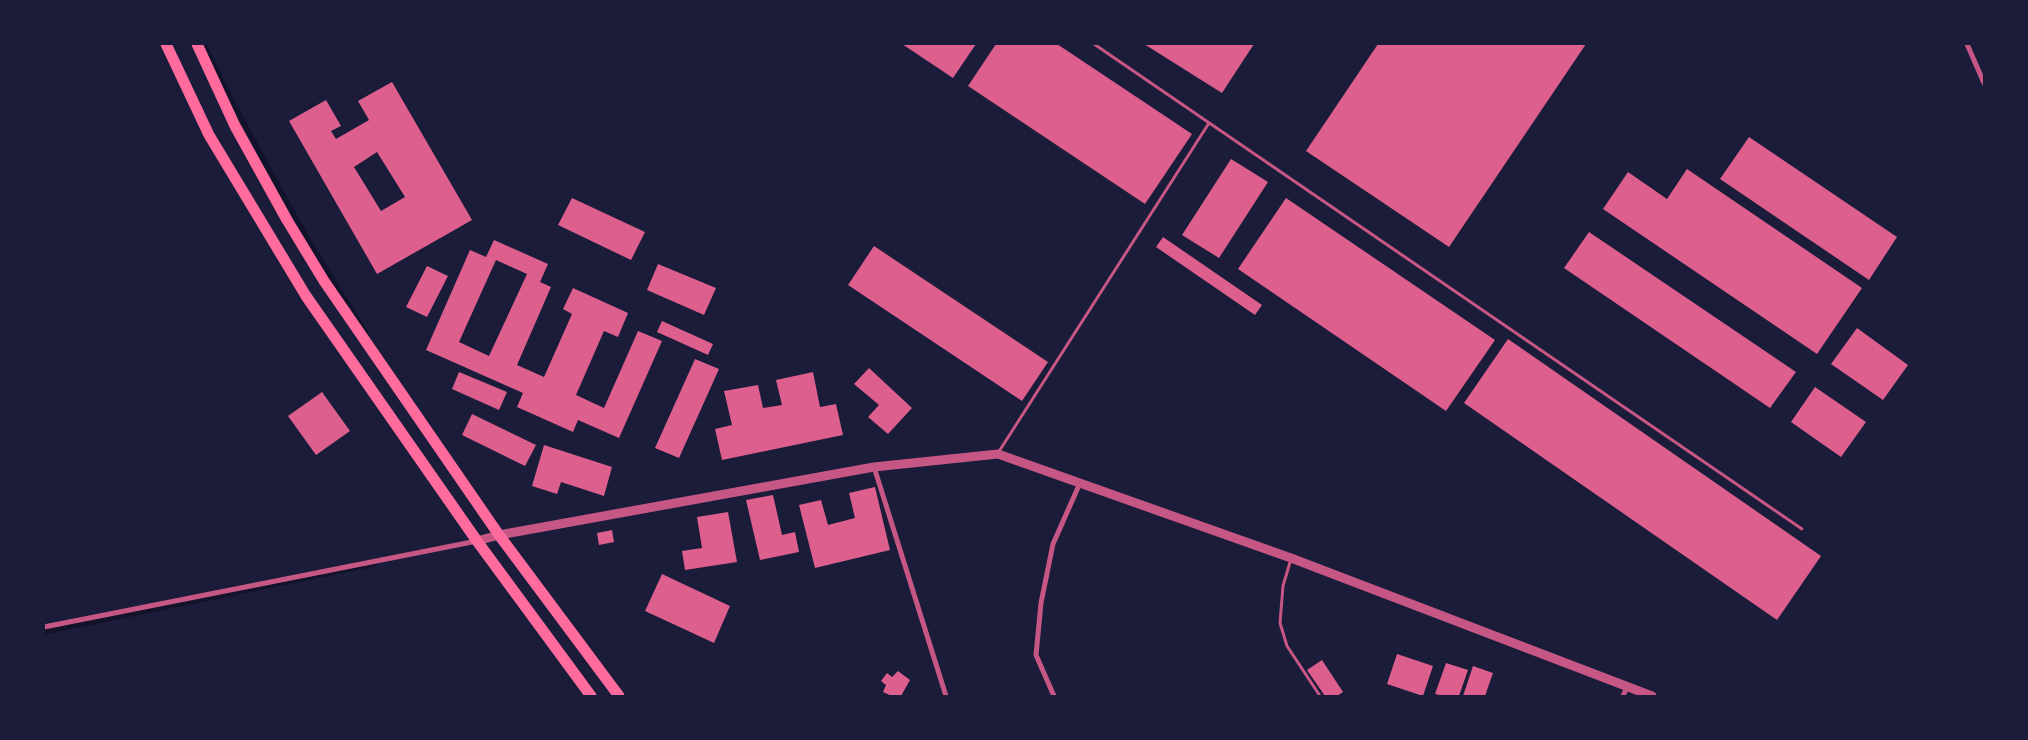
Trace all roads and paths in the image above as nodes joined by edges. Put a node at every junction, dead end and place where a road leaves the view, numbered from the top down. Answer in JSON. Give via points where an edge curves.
{"nodes":[{"id":1,"x":166,"y":44,"type":"edge"},
{"id":2,"x":197,"y":44,"type":"edge"},
{"id":3,"x":1094,"y":44,"type":"edge"},
{"id":4,"x":1967,"y":44,"type":"edge"},
{"id":5,"x":1984,"y":83,"type":"edge"},
{"id":6,"x":1209,"y":123,"type":"junction"},
{"id":7,"x":998,"y":454,"type":"junction"},
{"id":8,"x":874,"y":467,"type":"junction"},
{"id":9,"x":1080,"y":483,"type":"junction"},
{"id":10,"x":1802,"y":529,"type":"dead end"},
{"id":11,"x":499,"y":535,"type":"junction"},
{"id":12,"x":478,"y":541,"type":"junction"},
{"id":13,"x":1291,"y":558,"type":"junction"},
{"id":14,"x":44,"y":627,"type":"edge"},
{"id":15,"x":1626,"y":687,"type":"junction"},
{"id":16,"x":591,"y":696,"type":"edge"},
{"id":17,"x":618,"y":696,"type":"edge"},
{"id":18,"x":946,"y":696,"type":"edge"},
{"id":19,"x":1054,"y":696,"type":"edge"},
{"id":20,"x":1320,"y":696,"type":"edge"},
{"id":21,"x":1623,"y":696,"type":"edge"},
{"id":22,"x":1652,"y":696,"type":"edge"}],
"edges":[{"from":1,"to":12,"type":"highway","via":[[210,135],[306,296]]},
{"from":2,"to":11,"type":"highway","via":[[236,126],[305,250]]},
{"from":3,"to":6,"type":"lane"},
{"from":4,"to":5,"type":"street"},
{"from":6,"to":7,"type":"lane"},
{"from":6,"to":10,"type":"lane"},
{"from":7,"to":8,"type":"street"},
{"from":7,"to":9,"type":"street"},
{"from":8,"to":11,"type":"street"},
{"from":8,"to":18,"type":"street"},
{"from":9,"to":13,"type":"street"},
{"from":9,"to":19,"type":"street","via":[[1053,544],[1041,603],[1036,656]]},
{"from":11,"to":12,"type":"street"},
{"from":11,"to":17,"type":"highway"},
{"from":12,"to":14,"type":"street"},
{"from":12,"to":16,"type":"highway"},
{"from":13,"to":15,"type":"street"},
{"from":13,"to":20,"type":"lane","via":[[1280,623],[1287,646]]},
{"from":15,"to":21,"type":"street"},
{"from":15,"to":22,"type":"street"}]}
